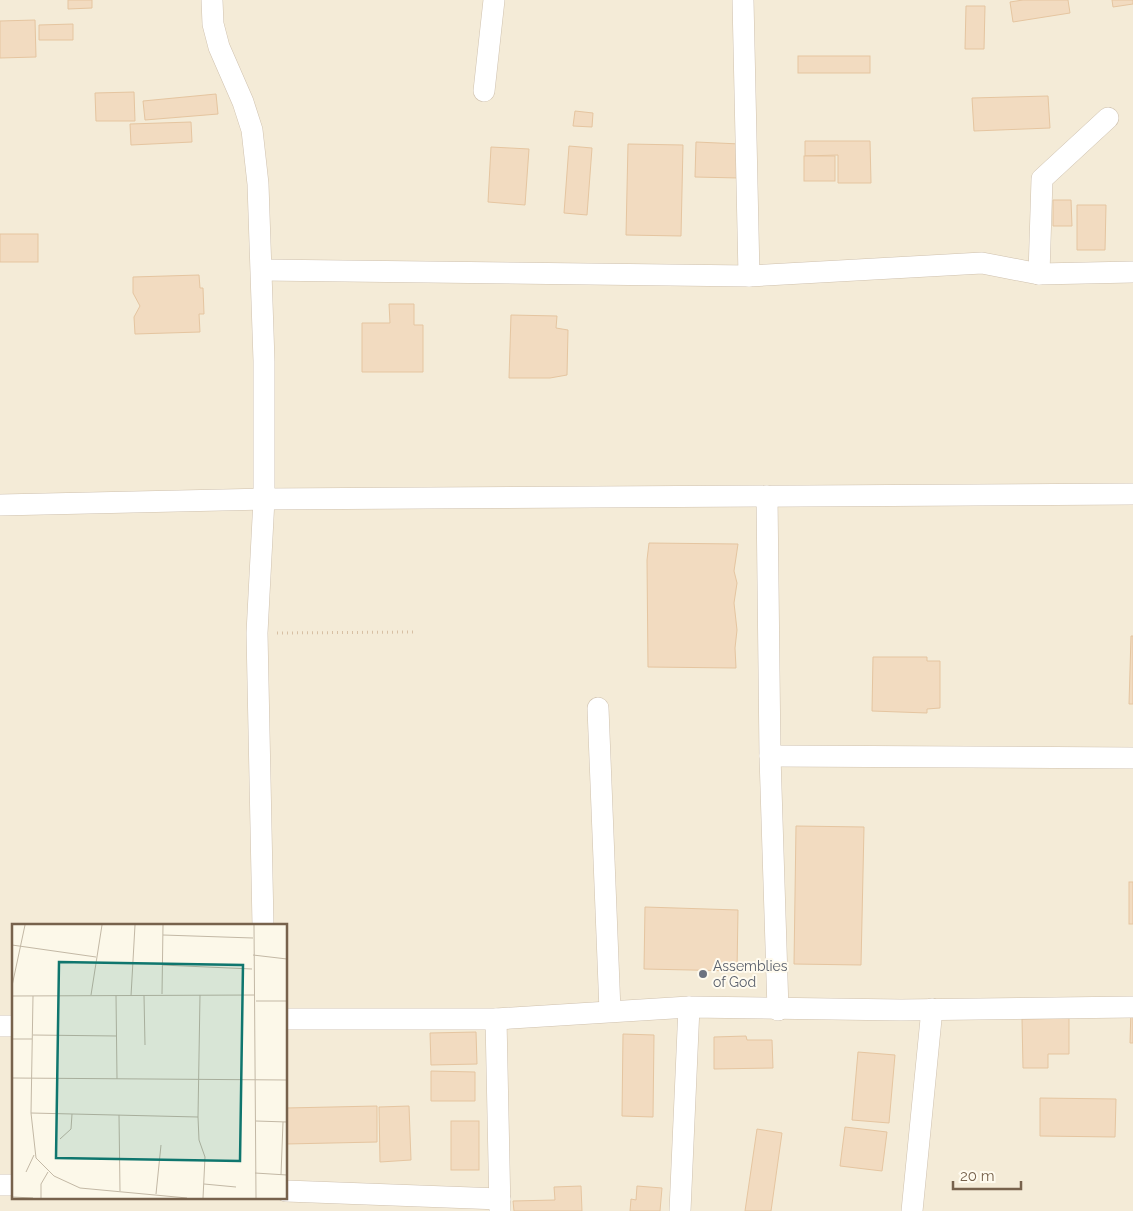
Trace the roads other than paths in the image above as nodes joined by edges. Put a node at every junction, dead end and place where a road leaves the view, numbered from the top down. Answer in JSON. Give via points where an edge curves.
{"nodes":[{"id":1,"x":212,"y":0,"type":"edge"},
{"id":2,"x":494,"y":0,"type":"edge"},
{"id":3,"x":743,"y":0,"type":"edge"},
{"id":4,"x":484,"y":91,"type":"dead end"},
{"id":5,"x":1108,"y":118,"type":"dead end"},
{"id":6,"x":262,"y":270,"type":"junction"},
{"id":7,"x":1133,"y":272,"type":"edge"},
{"id":8,"x":1039,"y":274,"type":"junction"},
{"id":9,"x":749,"y":276,"type":"junction"},
{"id":10,"x":1133,"y":494,"type":"edge"},
{"id":11,"x":767,"y":496,"type":"junction"},
{"id":12,"x":264,"y":499,"type":"junction"},
{"id":13,"x":0,"y":505,"type":"edge"},
{"id":14,"x":598,"y":708,"type":"dead end"},
{"id":15,"x":770,"y":756,"type":"junction"},
{"id":16,"x":1133,"y":758,"type":"edge"},
{"id":17,"x":263,"y":924,"type":"edge"},
{"id":18,"x":689,"y":1007,"type":"junction"},
{"id":19,"x":1133,"y":1007,"type":"edge"},
{"id":20,"x":778,"y":1010,"type":"junction"},
{"id":21,"x":932,"y":1010,"type":"junction"},
{"id":22,"x":610,"y":1011,"type":"junction"},
{"id":23,"x":288,"y":1019,"type":"edge"},
{"id":24,"x":496,"y":1019,"type":"junction"},
{"id":25,"x":288,"y":1191,"type":"edge"},
{"id":26,"x":500,"y":1205,"type":"edge"},
{"id":27,"x":680,"y":1211,"type":"edge"},
{"id":28,"x":912,"y":1211,"type":"edge"}],
"edges":[{"from":1,"to":6,"type":"street","via":[[213,24],[219,47],[252,130]]},
{"from":2,"to":4,"type":"street"},
{"from":3,"to":9,"type":"street"},
{"from":5,"to":8,"type":"street","via":[[1042,179]]},
{"from":6,"to":9,"type":"street"},
{"from":6,"to":12,"type":"street"},
{"from":7,"to":8,"type":"street"},
{"from":8,"to":9,"type":"street","via":[[982,263]]},
{"from":10,"to":11,"type":"street"},
{"from":11,"to":12,"type":"street"},
{"from":11,"to":15,"type":"street"},
{"from":12,"to":13,"type":"street"},
{"from":12,"to":17,"type":"street","via":[[257,633]]},
{"from":14,"to":22,"type":"street"},
{"from":15,"to":16,"type":"street"},
{"from":15,"to":20,"type":"street"},
{"from":18,"to":20,"type":"street"},
{"from":18,"to":22,"type":"street"},
{"from":18,"to":27,"type":"street"},
{"from":19,"to":21,"type":"street"},
{"from":20,"to":21,"type":"street"},
{"from":21,"to":28,"type":"street"},
{"from":22,"to":24,"type":"street"},
{"from":23,"to":24,"type":"street"},
{"from":24,"to":26,"type":"street"},
{"from":25,"to":26,"type":"street"}]}
